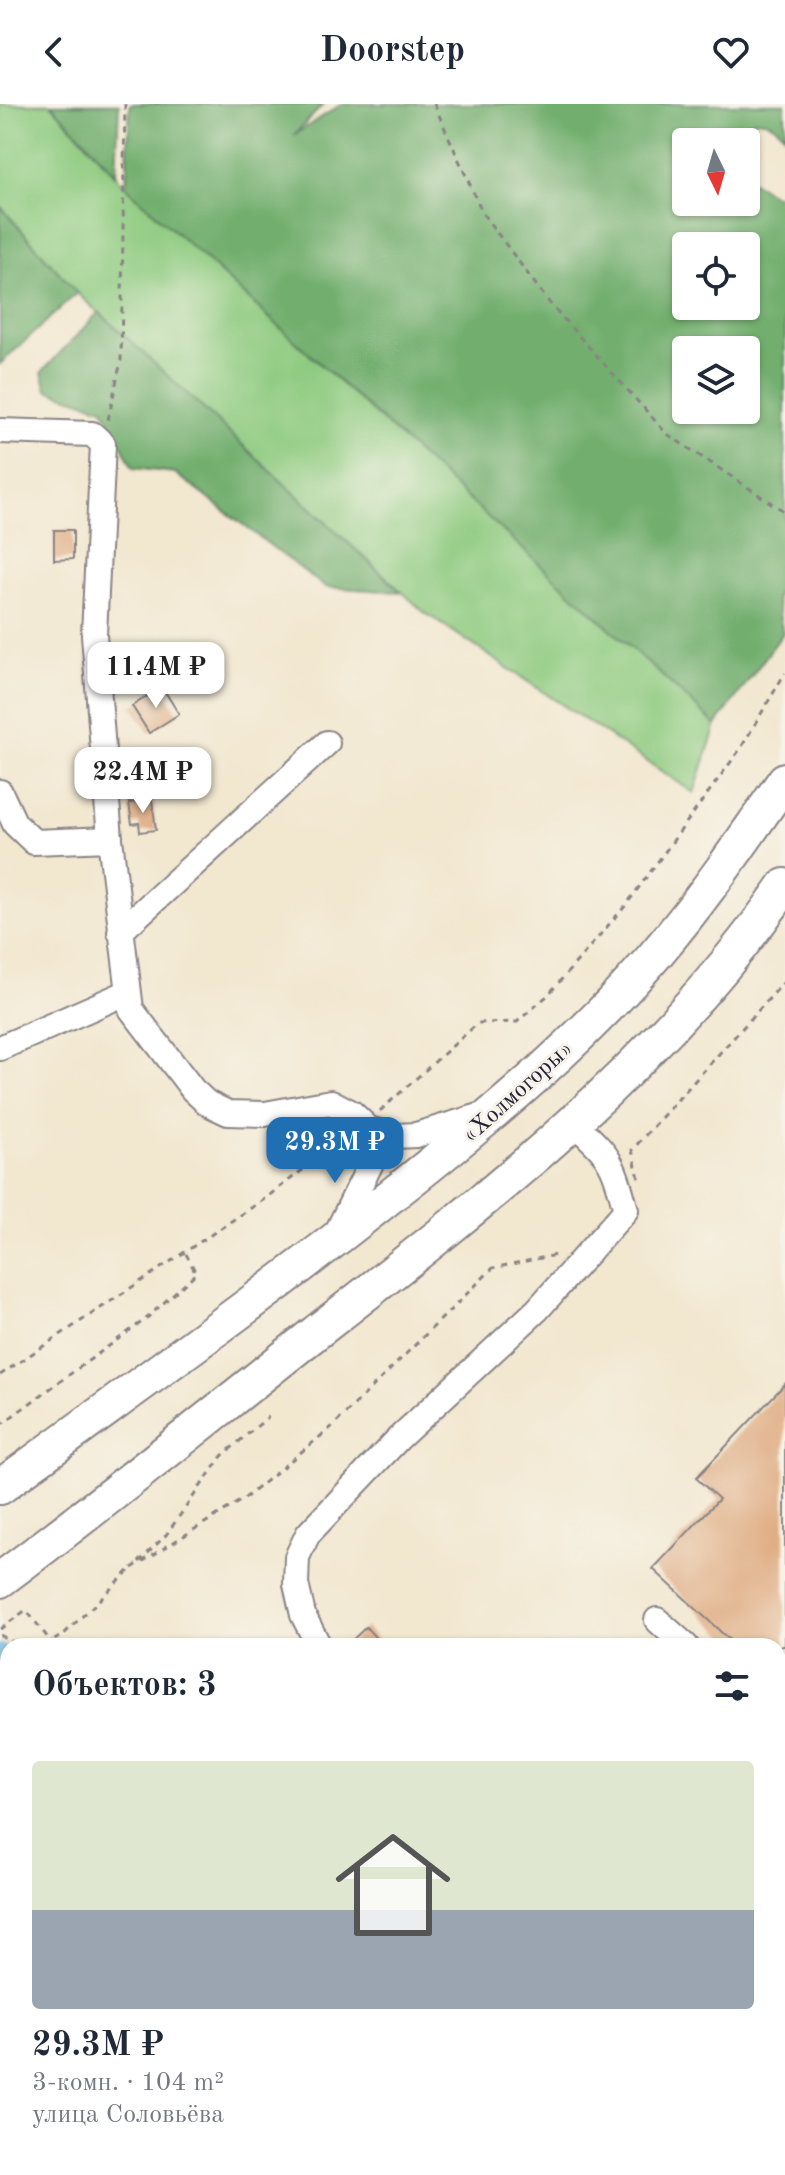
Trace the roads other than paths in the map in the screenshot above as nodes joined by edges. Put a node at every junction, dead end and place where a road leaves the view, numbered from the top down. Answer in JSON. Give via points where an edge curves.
{"nodes":[{"id":1,"x":0,"y":431,"type":"edge"},
{"id":2,"x":327,"y":743,"type":"dead end"},
{"id":3,"x":785,"y":780,"type":"edge"},
{"id":4,"x":0,"y":792,"type":"edge"},
{"id":5,"x":110,"y":839,"type":"junction"},
{"id":6,"x":785,"y":886,"type":"edge"},
{"id":7,"x":120,"y":932,"type":"junction"},
{"id":8,"x":126,"y":993,"type":"junction"},
{"id":9,"x":0,"y":1048,"type":"edge"},
{"id":10,"x":497,"y":1111,"type":"junction"},
{"id":11,"x":574,"y":1123,"type":"junction"},
{"id":12,"x":366,"y":1126,"type":"junction"},
{"id":13,"x":330,"y":1244,"type":"junction"},
{"id":14,"x":0,"y":1487,"type":"edge"},
{"id":15,"x":0,"y":1580,"type":"edge"},
{"id":16,"x":657,"y":1620,"type":"dead end"},
{"id":17,"x":315,"y":1638,"type":"edge"},
{"id":18,"x":677,"y":1638,"type":"edge"}],
"edges":[{"from":1,"to":5,"type":"street","via":[[92,434],[103,444],[94,635]]},
{"from":2,"to":7,"type":"street"},
{"from":3,"to":10,"type":"highway","name":"«Холмогоры»","via":[[670,937],[596,1018]]},
{"from":4,"to":5,"type":"street","via":[[15,824],[34,842]]},
{"from":5,"to":7,"type":"street"},
{"from":6,"to":11,"type":"highway","via":[[712,981]]},
{"from":7,"to":8,"type":"street"},
{"from":8,"to":9,"type":"street"},
{"from":8,"to":12,"type":"street","via":[[131,1009],[179,1074],[216,1109],[265,1114],[331,1102]]},
{"from":10,"to":12,"type":"street","via":[[416,1135],[395,1136]]},
{"from":10,"to":13,"type":"highway","name":"«Холмогоры»"},
{"from":11,"to":15,"type":"highway","via":[[472,1212]]},
{"from":11,"to":17,"type":"street","via":[[616,1169],[626,1210],[537,1310],[407,1430],[308,1534],[297,1557],[296,1584]]},
{"from":12,"to":13,"type":"street","via":[[371,1163]]},
{"from":13,"to":14,"type":"highway","name":"«Холмогоры»"},
{"from":16,"to":18,"type":"street"}]}
